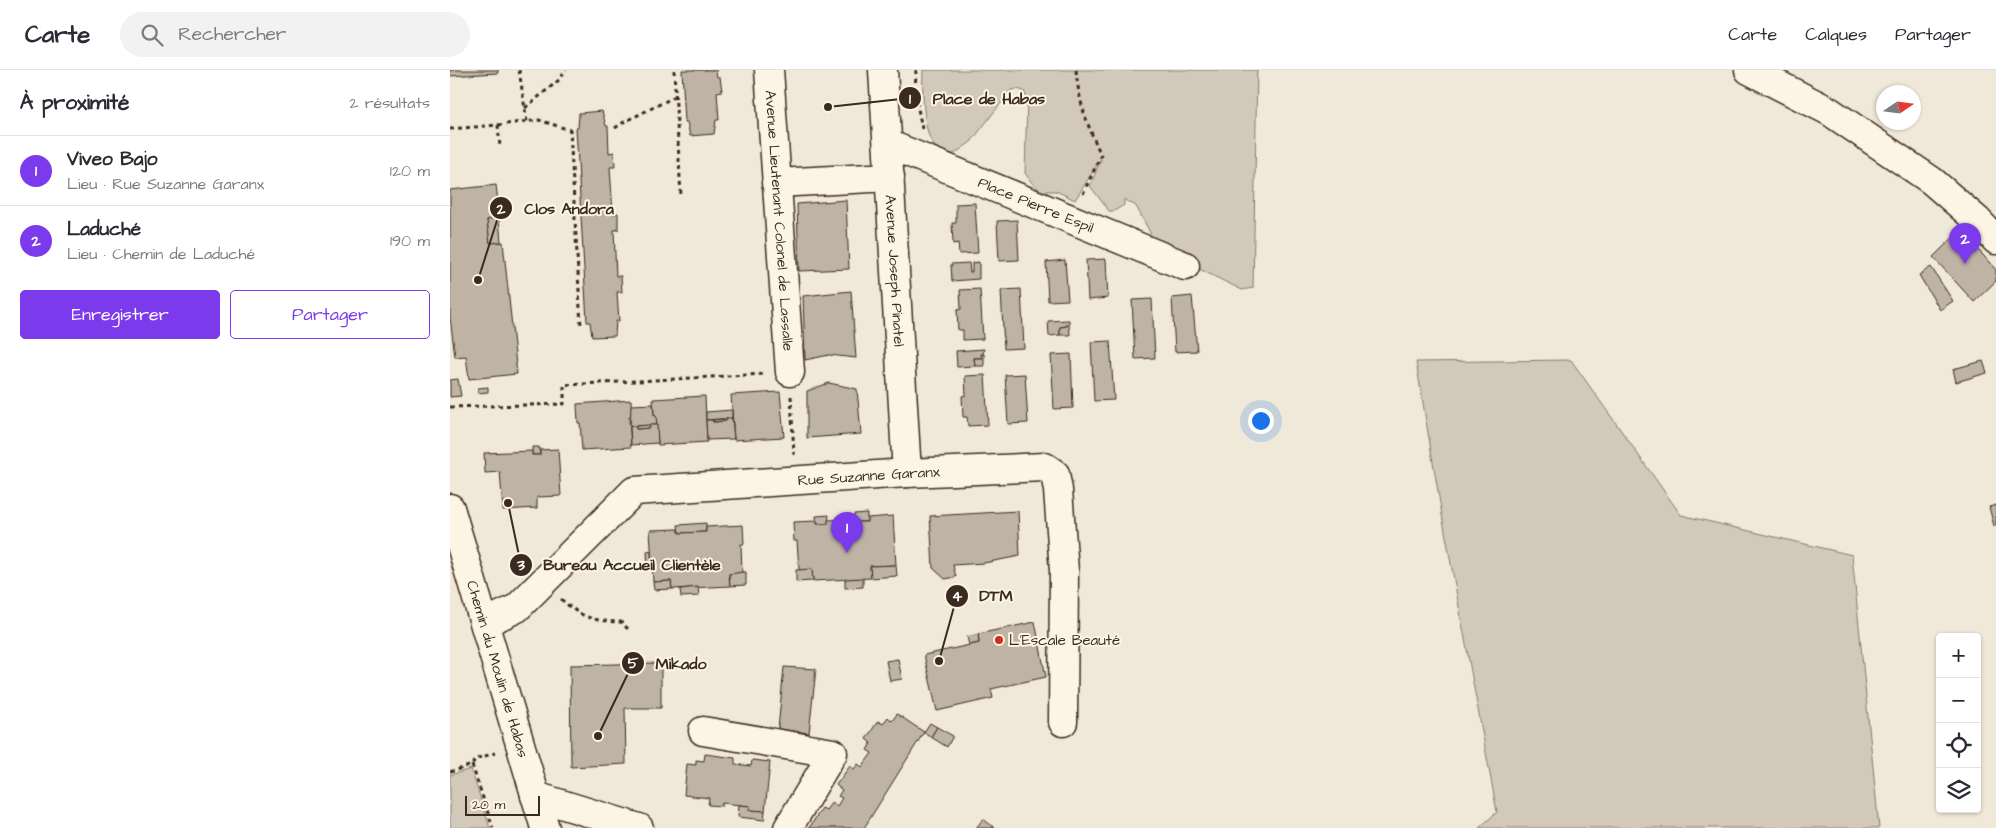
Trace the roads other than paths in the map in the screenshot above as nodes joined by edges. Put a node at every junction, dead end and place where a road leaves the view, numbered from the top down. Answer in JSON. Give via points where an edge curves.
{"nodes":[{"id":1,"x":769,"y":70,"type":"edge"},
{"id":2,"x":883,"y":70,"type":"edge"},
{"id":3,"x":1749,"y":70,"type":"edge"},
{"id":4,"x":888,"y":144,"type":"junction"},
{"id":5,"x":890,"y":177,"type":"junction"},
{"id":6,"x":776,"y":183,"type":"junction"},
{"id":7,"x":1996,"y":240,"type":"edge"},
{"id":8,"x":1185,"y":266,"type":"dead end"},
{"id":9,"x":790,"y":372,"type":"road end"},
{"id":10,"x":907,"y":473,"type":"junction"},
{"id":11,"x":450,"y":508,"type":"edge"},
{"id":12,"x":484,"y":623,"type":"junction"},
{"id":13,"x":1063,"y":722,"type":"dead end"},
{"id":14,"x":703,"y":731,"type":"dead end"},
{"id":15,"x":535,"y":796,"type":"junction"},
{"id":16,"x":545,"y":828,"type":"edge"},
{"id":17,"x":639,"y":828,"type":"edge"},
{"id":18,"x":788,"y":828,"type":"edge"}],
"edges":[{"from":1,"to":6,"type":"street","name":"Avenue Lieutenant Colonel de Lassalle"},
{"from":2,"to":4,"type":"street","name":"Avenue Joseph Pinatel"},
{"from":3,"to":7,"type":"street","via":[[1829,111],[1932,181],[1978,220]]},
{"from":4,"to":5,"type":"street","name":"Avenue Joseph Pinatel"},
{"from":4,"to":8,"type":"street","name":"Place Pierre Espil"},
{"from":5,"to":6,"type":"street"},
{"from":5,"to":10,"type":"street","name":"Avenue Joseph Pinatel"},
{"from":6,"to":9,"type":"street","name":"Avenue Lieutenant Colonel de Lassalle"},
{"from":10,"to":12,"type":"street","name":"Rue Suzanne Garanx","via":[[634,491],[517,608]]},
{"from":10,"to":13,"type":"street","name":"Rue Suzanne Garanx","via":[[1045,467],[1055,474],[1064,572]]},
{"from":11,"to":12,"type":"street","name":"Chemin du Moulin de Habas"},
{"from":12,"to":15,"type":"street","name":"Chemin du Moulin de Habas"},
{"from":14,"to":18,"type":"street","via":[[833,753]]},
{"from":15,"to":16,"type":"street","name":"Chemin du Moulin de Habas"},
{"from":15,"to":17,"type":"street"}]}
